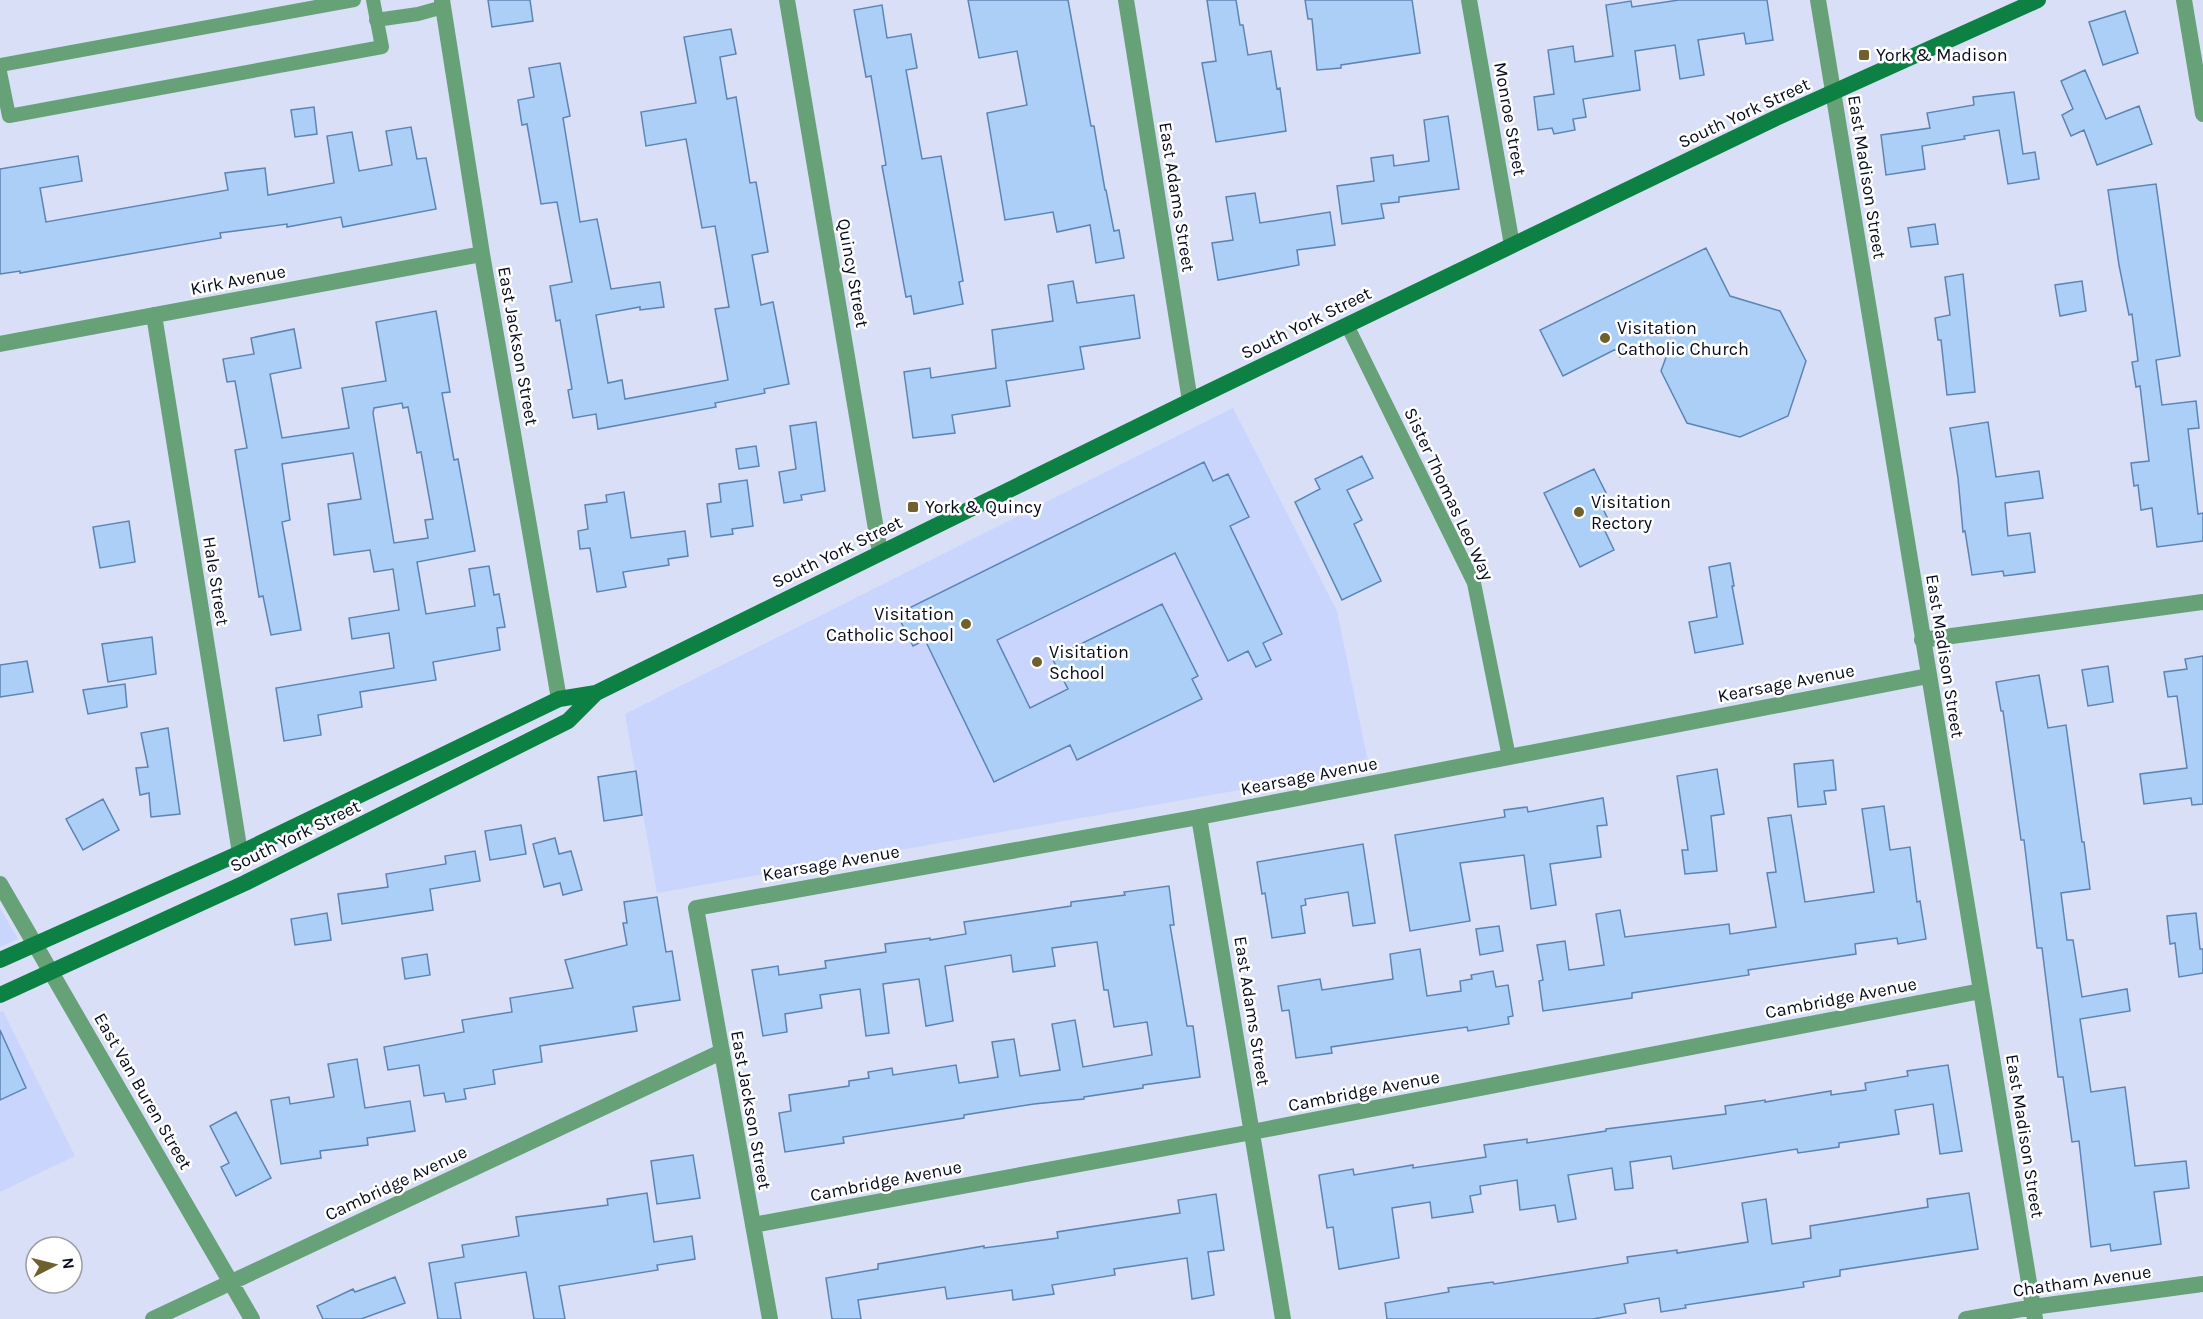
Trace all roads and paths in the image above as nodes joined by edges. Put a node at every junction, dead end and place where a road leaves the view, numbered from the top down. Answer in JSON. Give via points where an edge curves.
{"nodes":[{"id":1,"x":354,"y":0,"type":"edge"},
{"id":2,"x":373,"y":0,"type":"edge"},
{"id":3,"x":787,"y":0,"type":"edge"},
{"id":4,"x":1126,"y":0,"type":"edge"},
{"id":5,"x":1469,"y":0,"type":"edge"},
{"id":6,"x":1818,"y":0,"type":"edge"},
{"id":7,"x":2038,"y":0,"type":"edge"},
{"id":8,"x":2184,"y":0,"type":"edge"},
{"id":9,"x":442,"y":4,"type":"edge"},
{"id":10,"x":376,"y":20,"type":"junction"},
{"id":11,"x":0,"y":65,"type":"edge"},
{"id":12,"x":0,"y":72,"type":"edge"},
{"id":13,"x":1833,"y":93,"type":"junction"},
{"id":14,"x":2203,"y":114,"type":"edge"},
{"id":15,"x":1512,"y":245,"type":"junction"},
{"id":16,"x":482,"y":254,"type":"junction"},
{"id":17,"x":154,"y":315,"type":"junction"},
{"id":18,"x":1347,"y":325,"type":"junction"},
{"id":19,"x":0,"y":344,"type":"edge"},
{"id":20,"x":1190,"y":401,"type":"junction"},
{"id":21,"x":880,"y":553,"type":"junction"},
{"id":22,"x":2203,"y":602,"type":"edge"},
{"id":23,"x":1922,"y":639,"type":"junction"},
{"id":24,"x":1928,"y":676,"type":"junction"},
{"id":25,"x":596,"y":693,"type":"junction"},
{"id":26,"x":559,"y":699,"type":"junction"},
{"id":27,"x":1509,"y":757,"type":"junction"},
{"id":28,"x":1199,"y":817,"type":"junction"},
{"id":29,"x":240,"y":853,"type":"junction"},
{"id":30,"x":0,"y":884,"type":"edge"},
{"id":31,"x":696,"y":908,"type":"joint"},
{"id":32,"x":35,"y":944,"type":"junction"},
{"id":33,"x":0,"y":960,"type":"edge"},
{"id":34,"x":51,"y":971,"type":"junction"},
{"id":35,"x":1981,"y":991,"type":"junction"},
{"id":36,"x":0,"y":995,"type":"edge"},
{"id":37,"x":721,"y":1052,"type":"junction"},
{"id":38,"x":1252,"y":1132,"type":"junction"},
{"id":39,"x":753,"y":1225,"type":"junction"},
{"id":40,"x":230,"y":1282,"type":"junction"},
{"id":41,"x":2203,"y":1284,"type":"edge"},
{"id":42,"x":2034,"y":1313,"type":"edge"},
{"id":43,"x":153,"y":1319,"type":"edge"},
{"id":44,"x":252,"y":1319,"type":"edge"},
{"id":45,"x":770,"y":1319,"type":"edge"},
{"id":46,"x":1283,"y":1319,"type":"edge"},
{"id":47,"x":1966,"y":1319,"type":"edge"}],
"edges":[{"from":1,"to":11,"type":"lane"},
{"from":2,"to":10,"type":"lane"},
{"from":3,"to":21,"type":"street","name":"Quincy Street"},
{"from":4,"to":20,"type":"street","name":"East Adams Street"},
{"from":5,"to":15,"type":"street","name":"Monroe Street"},
{"from":6,"to":13,"type":"street","name":"East Madison Street"},
{"from":7,"to":13,"type":"main road","name":"South York Street"},
{"from":8,"to":14,"type":"street"},
{"from":9,"to":10,"type":"lane","via":[[418,14]]},
{"from":9,"to":16,"type":"street","name":"East Jackson Street"},
{"from":10,"to":12,"type":"lane","via":[[382,47],[9,116]]},
{"from":13,"to":15,"type":"main road","name":"South York Street"},
{"from":13,"to":23,"type":"street","name":"East Madison Street"},
{"from":15,"to":18,"type":"main road","name":"South York Street"},
{"from":16,"to":17,"type":"street","name":"Kirk Avenue"},
{"from":16,"to":26,"type":"street","name":"East Jackson Street"},
{"from":17,"to":19,"type":"street","name":"Kirk Avenue"},
{"from":17,"to":29,"type":"street","name":"Hale Street"},
{"from":18,"to":20,"type":"main road","name":"South York Street"},
{"from":18,"to":27,"type":"lane","name":"Sister Thomas Leo Way","via":[[1474,583]]},
{"from":20,"to":21,"type":"main road","name":"South York Street"},
{"from":21,"to":25,"type":"main road","name":"South York Street"},
{"from":22,"to":23,"type":"street"},
{"from":23,"to":24,"type":"street","name":"East Madison Street"},
{"from":24,"to":27,"type":"street","name":"Kearsage Avenue"},
{"from":24,"to":35,"type":"street","name":"East Madison Street"},
{"from":25,"to":26,"type":"main road","name":"South York Street"},
{"from":25,"to":34,"type":"main road","name":"South York Street","via":[[568,721],[245,883]]},
{"from":26,"to":29,"type":"main road","name":"South York Street"},
{"from":27,"to":28,"type":"street","name":"Kearsage Avenue"},
{"from":28,"to":31,"type":"street","name":"Kearsage Avenue"},
{"from":28,"to":38,"type":"street","name":"East Adams Street"},
{"from":29,"to":32,"type":"main road","name":"South York Street"},
{"from":30,"to":32,"type":"street","name":"East Van Buren Street"},
{"from":31,"to":37,"type":"street","name":"East Jackson Street"},
{"from":32,"to":33,"type":"main road","name":"South York Street"},
{"from":32,"to":34,"type":"street","name":"East Van Buren Street"},
{"from":34,"to":36,"type":"main road","name":"South York Street"},
{"from":34,"to":40,"type":"street","name":"East Van Buren Street"},
{"from":35,"to":38,"type":"street","name":"Cambridge Avenue"},
{"from":35,"to":42,"type":"street","name":"East Madison Street"},
{"from":37,"to":39,"type":"street","name":"East Jackson Street"},
{"from":37,"to":40,"type":"street","name":"Cambridge Avenue"},
{"from":38,"to":39,"type":"street","name":"Cambridge Avenue"},
{"from":38,"to":46,"type":"street","name":"East Adams Street"},
{"from":39,"to":45,"type":"street","name":"East Jackson Street"},
{"from":40,"to":43,"type":"street","name":"Cambridge Avenue"},
{"from":40,"to":44,"type":"street","name":"East Van Buren Street"},
{"from":41,"to":42,"type":"street","name":"Chatham Avenue"},
{"from":42,"to":47,"type":"street","name":"Chatham Avenue"}]}
